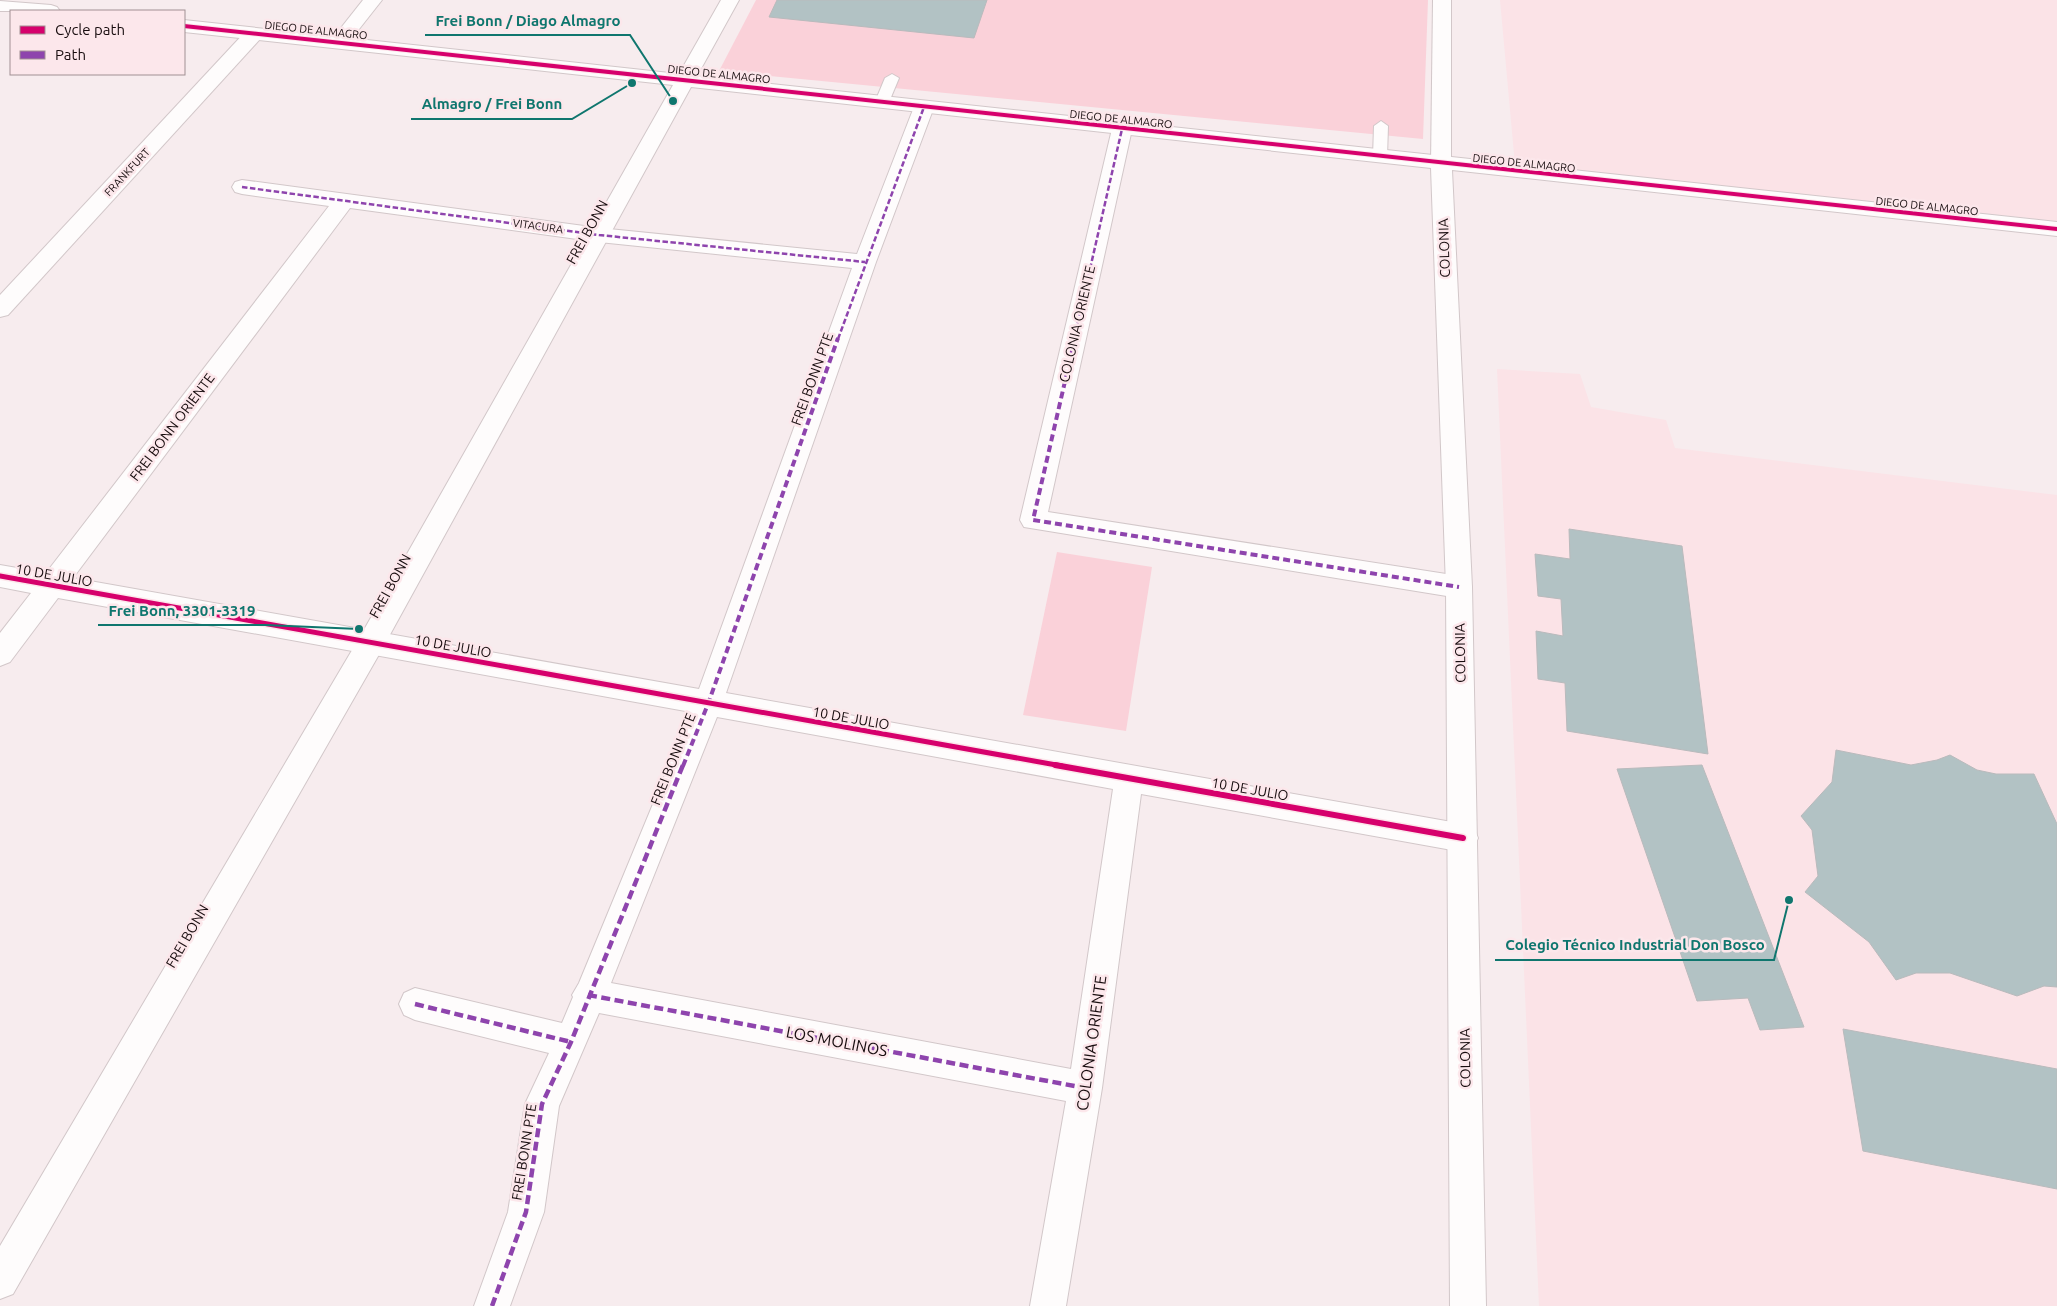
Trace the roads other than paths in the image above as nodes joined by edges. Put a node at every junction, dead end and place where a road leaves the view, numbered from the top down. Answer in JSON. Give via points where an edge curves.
{"nodes":[{"id":1,"x":5,"y":0,"type":"edge"},
{"id":2,"x":373,"y":0,"type":"edge"},
{"id":3,"x":730,"y":0,"type":"edge"},
{"id":4,"x":1442,"y":0,"type":"edge"},
{"id":5,"x":0,"y":5,"type":"edge"},
{"id":6,"x":42,"y":10,"type":"edge"},
{"id":7,"x":185,"y":26,"type":"edge"},
{"id":8,"x":254,"y":34,"type":"junction"},
{"id":9,"x":338,"y":43,"type":"junction"},
{"id":10,"x":892,"y":78,"type":"dead end"},
{"id":11,"x":684,"y":81,"type":"junction"},
{"id":12,"x":882,"y":102,"type":"junction"},
{"id":13,"x":924,"y":107,"type":"junction"},
{"id":14,"x":1380,"y":126,"type":"dead end"},
{"id":15,"x":1122,"y":129,"type":"junction"},
{"id":16,"x":1380,"y":157,"type":"junction"},
{"id":17,"x":1442,"y":164,"type":"junction"},
{"id":18,"x":242,"y":187,"type":"dead end"},
{"id":19,"x":344,"y":201,"type":"junction"},
{"id":20,"x":2057,"y":230,"type":"edge"},
{"id":21,"x":599,"y":234,"type":"junction"},
{"id":22,"x":865,"y":262,"type":"junction"},
{"id":23,"x":0,"y":310,"type":"edge"},
{"id":24,"x":0,"y":576,"type":"edge"},
{"id":25,"x":51,"y":585,"type":"junction"},
{"id":26,"x":1459,"y":587,"type":"junction"},
{"id":27,"x":371,"y":643,"type":"junction"},
{"id":28,"x":0,"y":654,"type":"edge"},
{"id":29,"x":708,"y":704,"type":"junction"},
{"id":30,"x":1129,"y":778,"type":"junction"},
{"id":31,"x":1463,"y":838,"type":"junction"},
{"id":32,"x":588,"y":995,"type":"junction"},
{"id":33,"x":415,"y":1004,"type":"dead end"},
{"id":34,"x":570,"y":1042,"type":"junction"},
{"id":35,"x":1086,"y":1088,"type":"junction"},
{"id":36,"x":0,"y":1281,"type":"edge"},
{"id":37,"x":492,"y":1306,"type":"edge"},
{"id":38,"x":1048,"y":1306,"type":"edge"},
{"id":39,"x":1468,"y":1306,"type":"edge"}],
"edges":[{"from":1,"to":5,"type":"street"},
{"from":2,"to":9,"type":"street"},
{"from":3,"to":11,"type":"street","name":"FREI BONN"},
{"from":4,"to":17,"type":"street","name":"COLONIA"},
{"from":5,"to":6,"type":"street"},
{"from":7,"to":8,"type":"street","name":"DIEGO DE ALMAGRO"},
{"from":8,"to":9,"type":"street","name":"DIEGO DE ALMAGRO"},
{"from":8,"to":23,"type":"street","name":"FRANKFURT"},
{"from":9,"to":11,"type":"street","name":"DIEGO DE ALMAGRO"},
{"from":10,"to":12,"type":"lane"},
{"from":11,"to":12,"type":"street","name":"DIEGO DE ALMAGRO"},
{"from":11,"to":21,"type":"street","name":"FREI BONN"},
{"from":12,"to":13,"type":"street","name":"DIEGO DE ALMAGRO"},
{"from":13,"to":15,"type":"street","name":"DIEGO DE ALMAGRO"},
{"from":13,"to":22,"type":"street","name":"FREI BONN PTE"},
{"from":14,"to":16,"type":"lane"},
{"from":15,"to":16,"type":"street","name":"DIEGO DE ALMAGRO"},
{"from":15,"to":26,"type":"street","name":"COLONIA ORIENTE","via":[[1033,520]]},
{"from":16,"to":17,"type":"street","name":"DIEGO DE ALMAGRO"},
{"from":17,"to":20,"type":"street","name":"DIEGO DE ALMAGRO"},
{"from":17,"to":26,"type":"street","name":"COLONIA"},
{"from":18,"to":19,"type":"street","name":"VITACURA"},
{"from":19,"to":21,"type":"street","name":"VITACURA"},
{"from":19,"to":25,"type":"street","name":"FREI BONN ORIENTE"},
{"from":21,"to":22,"type":"street","name":"VITACURA"},
{"from":21,"to":27,"type":"street","name":"FREI BONN"},
{"from":22,"to":29,"type":"street","name":"FREI BONN PTE"},
{"from":24,"to":25,"type":"street","name":"10 DE JULIO"},
{"from":25,"to":27,"type":"street","name":"10 DE JULIO"},
{"from":25,"to":28,"type":"street","name":"FREI BONN ORIENTE"},
{"from":26,"to":31,"type":"street","name":"COLONIA"},
{"from":27,"to":29,"type":"street","name":"10 DE JULIO"},
{"from":27,"to":36,"type":"street","name":"FREI BONN"},
{"from":29,"to":30,"type":"street","name":"10 DE JULIO"},
{"from":29,"to":32,"type":"street","name":"FREI BONN PTE"},
{"from":30,"to":31,"type":"street","name":"10 DE JULIO"},
{"from":30,"to":35,"type":"street","name":"COLONIA ORIENTE"},
{"from":31,"to":39,"type":"street","name":"COLONIA"},
{"from":32,"to":34,"type":"street","name":"FREI BONN PTE"},
{"from":32,"to":35,"type":"street","name":"LOS MOLINOS"},
{"from":33,"to":34,"type":"street"},
{"from":34,"to":37,"type":"street","name":"FREI BONN PTE","via":[[542,1104],[526,1212]]},
{"from":35,"to":38,"type":"street","name":"COLONIA ORIENTE"}]}
